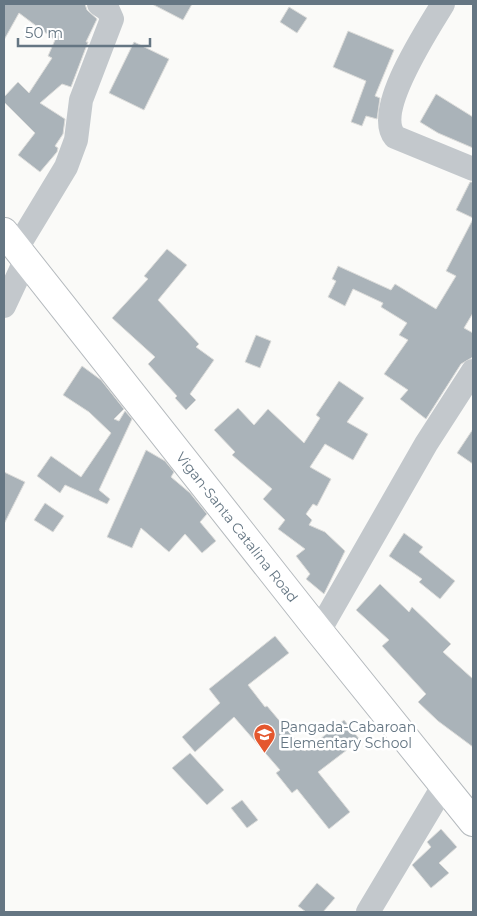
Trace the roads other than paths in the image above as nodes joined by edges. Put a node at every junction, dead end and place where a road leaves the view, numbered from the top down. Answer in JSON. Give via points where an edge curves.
{"nodes":[{"id":1,"x":99,"y":4,"type":"edge"},
{"id":2,"x":443,"y":4,"type":"edge"},
{"id":3,"x":473,"y":168,"type":"edge"},
{"id":4,"x":15,"y":246,"type":"edge"},
{"id":5,"x":4,"y":306,"type":"edge"},
{"id":6,"x":473,"y":371,"type":"edge"},
{"id":7,"x":319,"y":630,"type":"junction"},
{"id":8,"x":444,"y":786,"type":"junction"},
{"id":9,"x":473,"y":822,"type":"edge"},
{"id":10,"x":368,"y":912,"type":"edge"}],
"edges":[{"from":1,"to":4,"type":"street","via":[[108,10],[112,19],[81,100],[66,168]]},
{"from":2,"to":3,"type":"street","via":[[403,73],[389,127],[394,138]]},
{"from":4,"to":5,"type":"street"},
{"from":4,"to":7,"type":"main road","name":"Vigan-Santa Catalina Road"},
{"from":6,"to":7,"type":"street","via":[[426,444]]},
{"from":7,"to":8,"type":"main road","name":"Vigan-Santa Catalina Road"},
{"from":8,"to":9,"type":"main road","name":"Vigan-Santa Catalina Road"},
{"from":8,"to":10,"type":"street"}]}
